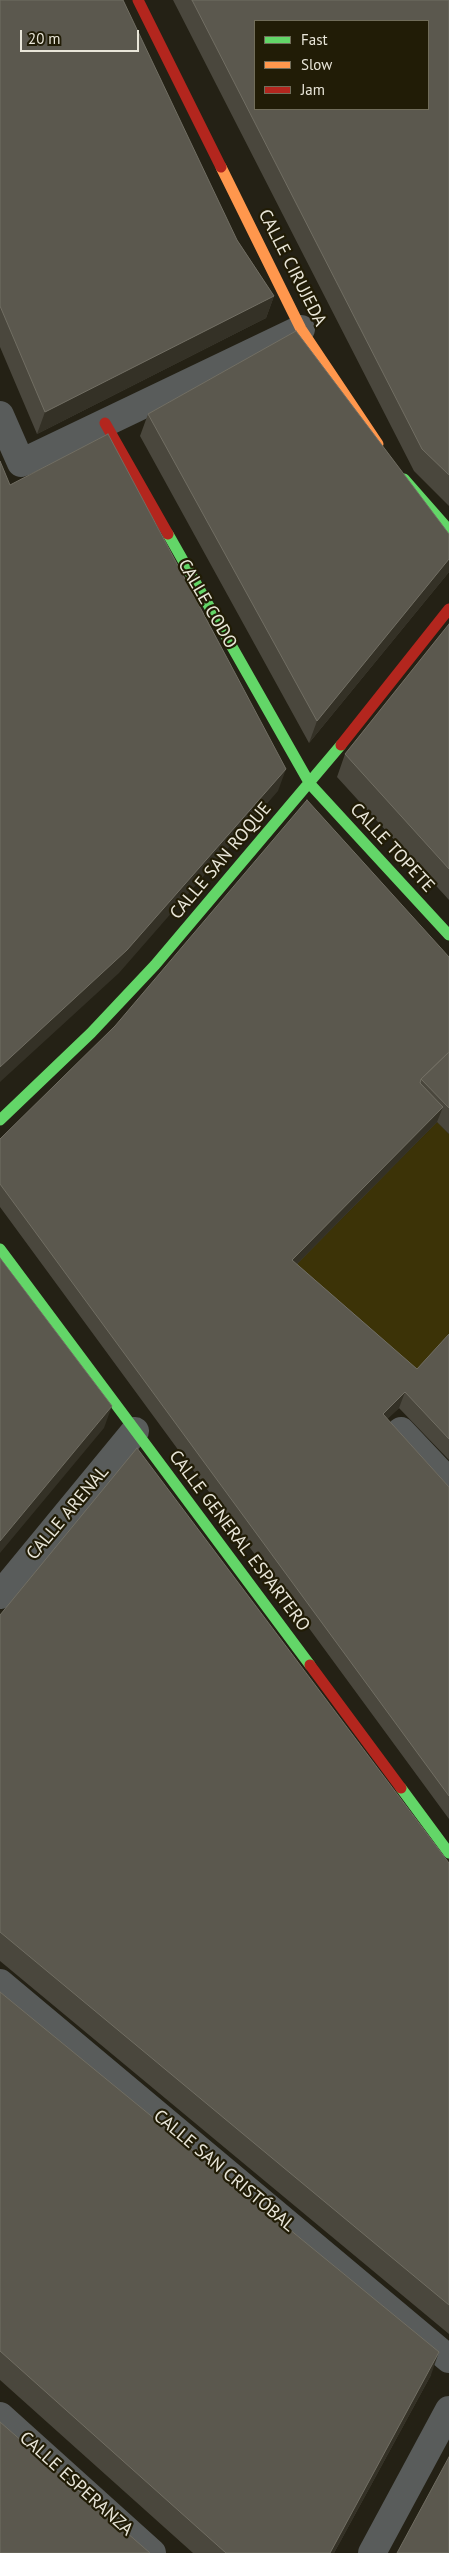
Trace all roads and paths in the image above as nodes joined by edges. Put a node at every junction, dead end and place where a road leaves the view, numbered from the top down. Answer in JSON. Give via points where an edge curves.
{"nodes":[{"id":1,"x":138,"y":0,"type":"edge"},
{"id":2,"x":302,"y":329,"type":"junction"},
{"id":3,"x":0,"y":415,"type":"edge"},
{"id":4,"x":105,"y":423,"type":"junction"},
{"id":5,"x":384,"y":452,"type":"edge"},
{"id":6,"x":395,"y":469,"type":"edge"},
{"id":7,"x":449,"y":530,"type":"edge"},
{"id":8,"x":449,"y":609,"type":"edge"},
{"id":9,"x":310,"y":784,"type":"junction"},
{"id":10,"x":449,"y":936,"type":"edge"},
{"id":11,"x":0,"y":1120,"type":"edge"},
{"id":12,"x":0,"y":1249,"type":"edge"},
{"id":13,"x":135,"y":1431,"type":"junction"},
{"id":14,"x":401,"y":1431,"type":"edge"},
{"id":15,"x":449,"y":1482,"type":"edge"},
{"id":16,"x":0,"y":1595,"type":"edge"},
{"id":17,"x":449,"y":1853,"type":"edge"},
{"id":18,"x":0,"y":1983,"type":"edge"},
{"id":19,"x":449,"y":2360,"type":"edge"},
{"id":20,"x":449,"y":2410,"type":"edge"},
{"id":21,"x":0,"y":2416,"type":"edge"},
{"id":22,"x":152,"y":2553,"type":"edge"},
{"id":23,"x":372,"y":2553,"type":"edge"}],
"edges":[{"from":1,"to":2,"type":"street","name":"CALLE CIRUJEDA"},
{"from":2,"to":4,"type":"street"},
{"from":2,"to":5,"type":"street","name":"CALLE CIRUJEDA"},
{"from":3,"to":4,"type":"street","via":[[21,463]]},
{"from":4,"to":9,"type":"street","name":"CALLE CODO"},
{"from":6,"to":7,"type":"street"},
{"from":8,"to":9,"type":"street","name":"CALLE SAN ROQUE"},
{"from":9,"to":10,"type":"street","name":"CALLE TOPETE"},
{"from":9,"to":11,"type":"street","name":"CALLE SAN ROQUE","via":[[155,966]]},
{"from":12,"to":13,"type":"street","name":"CALLE GENERAL ESPARTERO"},
{"from":13,"to":16,"type":"street","name":"CALLE ARENAL"},
{"from":13,"to":17,"type":"street","name":"CALLE GENERAL ESPARTERO"},
{"from":14,"to":15,"type":"street"},
{"from":18,"to":19,"type":"street","name":"CALLE SAN CRISTÓBAL"},
{"from":20,"to":23,"type":"street"},
{"from":21,"to":22,"type":"street","name":"CALLE ESPERANZA"}]}
